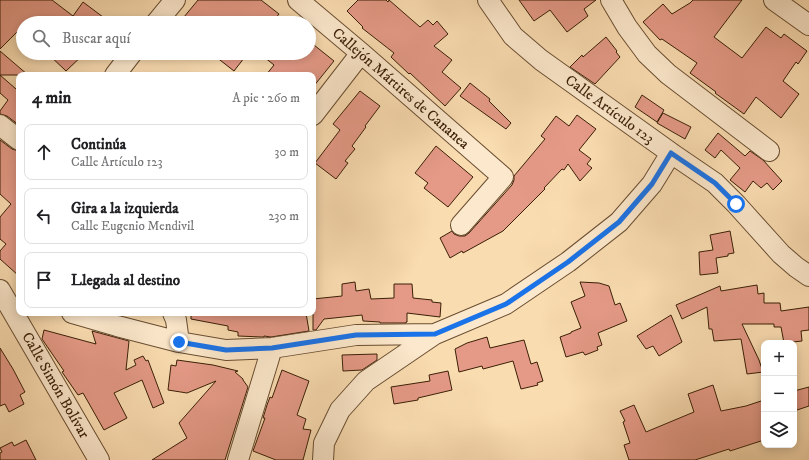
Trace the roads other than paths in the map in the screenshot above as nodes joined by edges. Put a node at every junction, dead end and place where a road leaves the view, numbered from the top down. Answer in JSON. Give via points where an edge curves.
{"nodes":[{"id":1,"x":175,"y":0,"type":"edge"},
{"id":2,"x":298,"y":0,"type":"edge"},
{"id":3,"x":488,"y":0,"type":"edge"},
{"id":4,"x":611,"y":0,"type":"edge"},
{"id":5,"x":774,"y":0,"type":"edge"},
{"id":6,"x":162,"y":16,"type":"edge"},
{"id":7,"x":809,"y":25,"type":"edge"},
{"id":8,"x":362,"y":52,"type":"junction"},
{"id":9,"x":127,"y":60,"type":"edge"},
{"id":10,"x":117,"y":72,"type":"edge"},
{"id":11,"x":316,"y":111,"type":"edge"},
{"id":12,"x":0,"y":125,"type":"edge"},
{"id":13,"x":16,"y":138,"type":"edge"},
{"id":14,"x":769,"y":151,"type":"dead end"},
{"id":15,"x":671,"y":153,"type":"junction"},
{"id":16,"x":461,"y":224,"type":"dead end"},
{"id":17,"x":809,"y":276,"type":"edge"},
{"id":18,"x":7,"y":301,"type":"edge"},
{"id":19,"x":82,"y":316,"type":"edge"},
{"id":20,"x":174,"y":316,"type":"edge"},
{"id":21,"x":435,"y":334,"type":"junction"},
{"id":22,"x":179,"y":342,"type":"junction"},
{"id":23,"x":272,"y":348,"type":"junction"},
{"id":24,"x":99,"y":460,"type":"edge"},
{"id":25,"x":238,"y":460,"type":"edge"},
{"id":26,"x":323,"y":460,"type":"edge"}],
"edges":[{"from":1,"to":6,"type":"street"},
{"from":2,"to":8,"type":"street","name":"Callejón Mártires de Cananea"},
{"from":3,"to":15,"type":"street","name":"Calle Artículo 123","via":[[513,36],[541,60]]},
{"from":4,"to":14,"type":"street","via":[[647,54],[668,74]]},
{"from":5,"to":7,"type":"street"},
{"from":8,"to":11,"type":"street"},
{"from":8,"to":16,"type":"street","name":"Callejón Mártires de Cananea","via":[[503,177]]},
{"from":9,"to":10,"type":"street"},
{"from":12,"to":13,"type":"street"},
{"from":15,"to":17,"type":"street","name":"Calle Artículo 123","via":[[715,183],[781,254]]},
{"from":15,"to":21,"type":"street","via":[[652,184],[619,222],[568,262],[506,304]]},
{"from":18,"to":24,"type":"street","name":"Calle Simón Bolívar"},
{"from":19,"to":22,"type":"street"},
{"from":20,"to":22,"type":"street"},
{"from":21,"to":23,"type":"street","via":[[356,335]]},
{"from":21,"to":26,"type":"street","via":[[366,381],[340,410],[324,443]]},
{"from":22,"to":23,"type":"street","via":[[226,350]]},
{"from":23,"to":25,"type":"street"}]}
